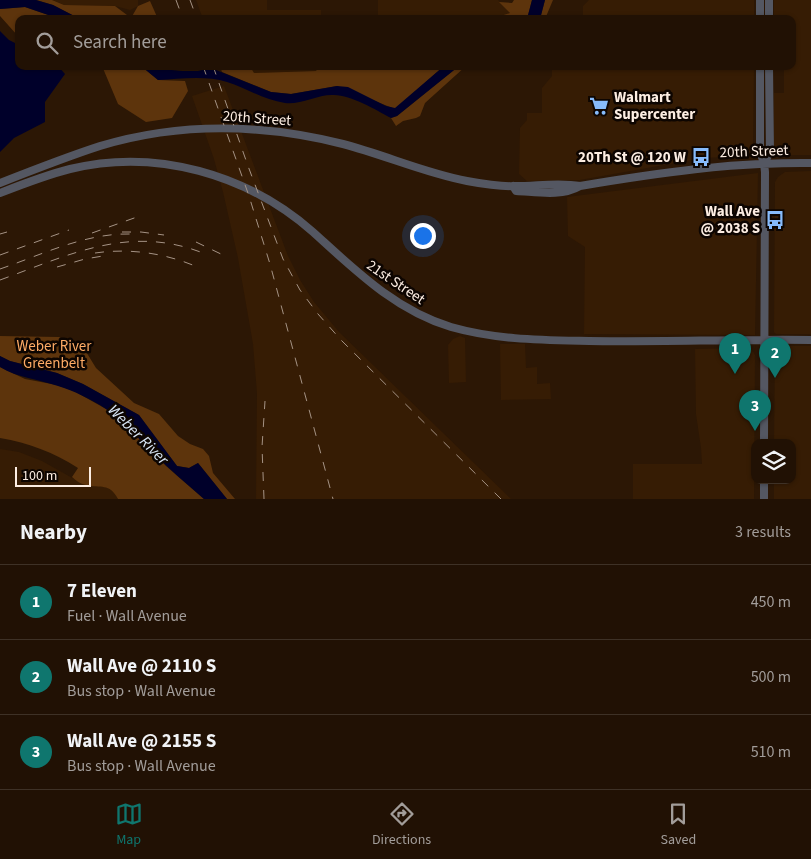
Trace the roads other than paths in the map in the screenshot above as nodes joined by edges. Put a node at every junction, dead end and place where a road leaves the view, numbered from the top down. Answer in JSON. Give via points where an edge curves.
{"nodes":[{"id":1,"x":760,"y":0,"type":"edge"},
{"id":2,"x":769,"y":0,"type":"edge"},
{"id":3,"x":760,"y":15,"type":"edge"},
{"id":4,"x":769,"y":15,"type":"edge"},
{"id":5,"x":760,"y":70,"type":"edge"},
{"id":6,"x":769,"y":70,"type":"edge"},
{"id":7,"x":764,"y":163,"type":"junction"},
{"id":8,"x":811,"y":163,"type":"edge"},
{"id":9,"x":0,"y":183,"type":"edge"},
{"id":10,"x":513,"y":186,"type":"junction"},
{"id":11,"x":580,"y":186,"type":"junction"},
{"id":12,"x":0,"y":193,"type":"edge"},
{"id":13,"x":811,"y":340,"type":"edge"},
{"id":14,"x":764,"y":341,"type":"junction"},
{"id":15,"x":764,"y":439,"type":"edge"},
{"id":16,"x":764,"y":484,"type":"edge"},
{"id":17,"x":764,"y":499,"type":"edge"}],
"edges":[{"from":1,"to":3,"type":"main road"},
{"from":2,"to":4,"type":"main road"},
{"from":5,"to":7,"type":"main road","via":[[760,152]]},
{"from":6,"to":7,"type":"main road","via":[[770,152]]},
{"from":7,"to":8,"type":"main road","name":"20th Street"},
{"from":7,"to":11,"type":"main road","name":"20th Street","via":[[686,169]]},
{"from":7,"to":14,"type":"main road"},
{"from":9,"to":10,"type":"main road","name":"20th Street","via":[[100,146],[132,138],[192,129],[257,129],[345,145],[466,181]]},
{"from":10,"to":11,"type":"main road","name":"20th Street"},
{"from":10,"to":11,"type":"main road","name":"20th Street","via":[[516,191],[559,192]]},
{"from":12,"to":14,"type":"main road","name":"21st Street","via":[[71,169],[121,162],[162,163],[206,172],[248,188],[288,212],[387,296],[426,318],[473,333],[519,340]]},
{"from":13,"to":14,"type":"main road","name":"21st Street"},
{"from":14,"to":15,"type":"main road"},
{"from":16,"to":17,"type":"main road"}]}
